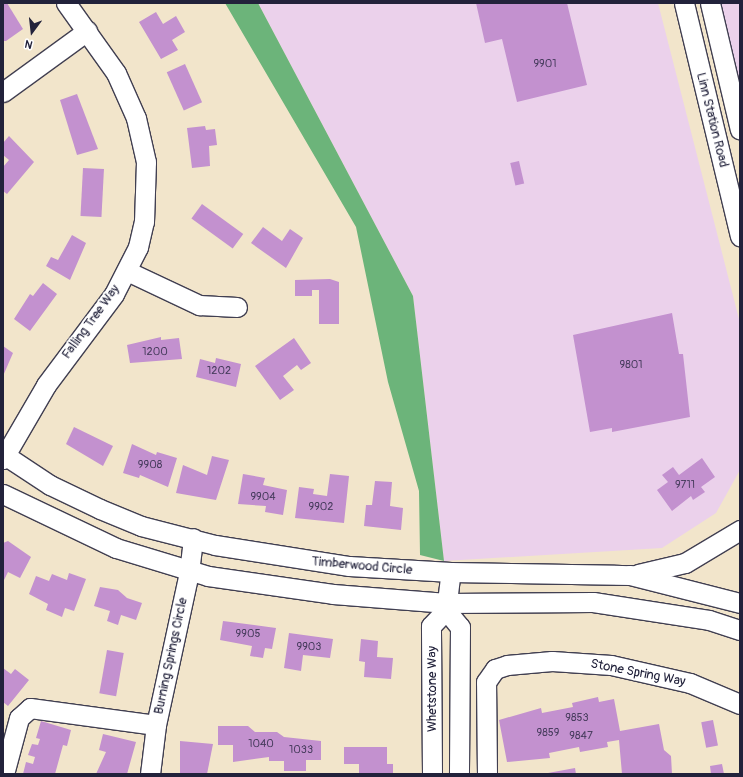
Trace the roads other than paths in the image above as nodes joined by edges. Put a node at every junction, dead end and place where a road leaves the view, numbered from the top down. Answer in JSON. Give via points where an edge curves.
{"nodes":[{"id":1,"x":66,"y":3,"type":"edge"},
{"id":2,"x":684,"y":3,"type":"edge"},
{"id":3,"x":710,"y":3,"type":"edge"},
{"id":4,"x":87,"y":31,"type":"junction"},
{"id":5,"x":3,"y":92,"type":"edge"},
{"id":6,"x":740,"y":130,"type":"edge"},
{"id":7,"x":740,"y":236,"type":"edge"},
{"id":8,"x":127,"y":271,"type":"junction"},
{"id":9,"x":237,"y":307,"type":"dead end"},
{"id":10,"x":4,"y":456,"type":"edge"},
{"id":11,"x":3,"y":494,"type":"edge"},
{"id":12,"x":740,"y":530,"type":"edge"},
{"id":13,"x":193,"y":538,"type":"junction"},
{"id":14,"x":189,"y":572,"type":"junction"},
{"id":15,"x":451,"y":572,"type":"junction"},
{"id":16,"x":630,"y":575,"type":"junction"},
{"id":17,"x":740,"y":602,"type":"edge"},
{"id":18,"x":446,"y":606,"type":"junction"},
{"id":19,"x":740,"y":630,"type":"edge"},
{"id":20,"x":740,"y":704,"type":"edge"},
{"id":21,"x":156,"y":725,"type":"junction"},
{"id":22,"x":4,"y":774,"type":"edge"},
{"id":23,"x":150,"y":774,"type":"edge"},
{"id":24,"x":432,"y":774,"type":"edge"},
{"id":25,"x":459,"y":774,"type":"edge"},
{"id":26,"x":487,"y":774,"type":"edge"}],
"edges":[{"from":1,"to":4,"type":"street","name":"Falling Tree Way"},
{"from":2,"to":7,"type":"street","name":"Linn Station Road"},
{"from":3,"to":6,"type":"street","name":"Linn Station Road"},
{"from":4,"to":5,"type":"street"},
{"from":4,"to":8,"type":"street","name":"Falling Tree Way","via":[[130,102],[146,162],[144,222]]},
{"from":8,"to":9,"type":"street","via":[[198,305]]},
{"from":8,"to":10,"type":"street","name":"Falling Tree Way","via":[[114,294],[46,384]]},
{"from":10,"to":13,"type":"street","name":"Timberwood Circle","via":[[50,485],[100,509],[141,526]]},
{"from":11,"to":14,"type":"street","via":[[116,548]]},
{"from":12,"to":16,"type":"street","via":[[685,563]]},
{"from":13,"to":14,"type":"street","name":"Burning Springs Circle"},
{"from":13,"to":15,"type":"street","name":"Timberwood Circle","via":[[290,559]]},
{"from":14,"to":18,"type":"street","via":[[333,594]]},
{"from":14,"to":21,"type":"street","name":"Burning Springs Circle"},
{"from":15,"to":16,"type":"street","name":"Timberwood Circle"},
{"from":15,"to":18,"type":"street"},
{"from":16,"to":17,"type":"street","name":"Timberwood Circle"},
{"from":18,"to":19,"type":"street","via":[[593,602],[709,620]]},
{"from":18,"to":24,"type":"street","name":"Whetstone Way","via":[[431,626]]},
{"from":18,"to":25,"type":"street","via":[[460,627]]},
{"from":20,"to":26,"type":"street","name":"Stone Spring Way","via":[[690,683],[589,662],[531,661],[495,669],[486,682]]},
{"from":21,"to":22,"type":"street","via":[[30,708],[19,718]]},
{"from":21,"to":23,"type":"street","name":"Burning Springs Circle"}]}
